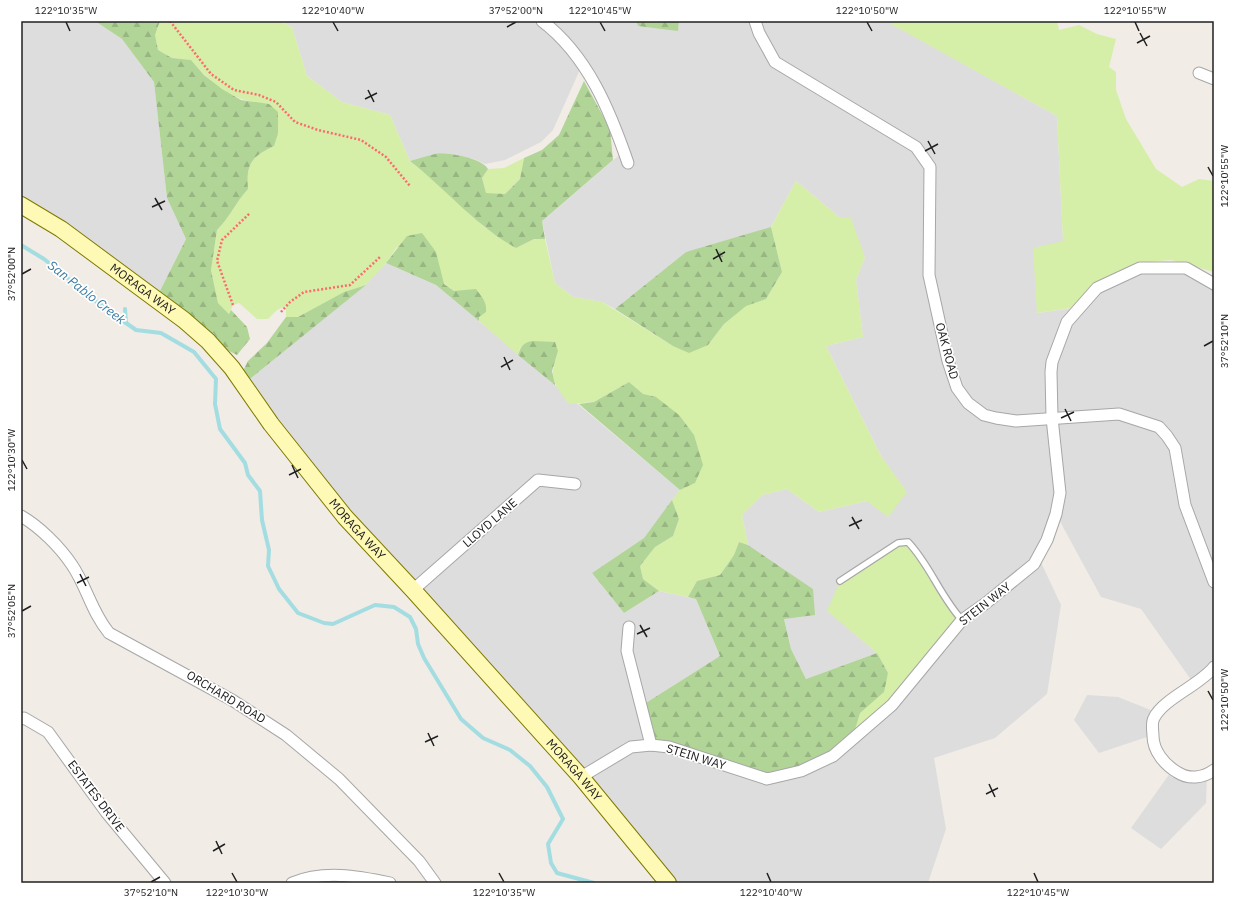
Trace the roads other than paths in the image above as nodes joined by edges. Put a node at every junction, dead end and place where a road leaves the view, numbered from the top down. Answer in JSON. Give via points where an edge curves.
{"nodes":[{"id":1,"x":542,"y":21,"type":"edge"},
{"id":2,"x":755,"y":21,"type":"edge"},
{"id":3,"x":1199,"y":73,"type":"dead end"},
{"id":4,"x":1214,"y":80,"type":"edge"},
{"id":5,"x":628,"y":163,"type":"dead end"},
{"id":6,"x":21,"y":205,"type":"edge"},
{"id":7,"x":1214,"y":284,"type":"edge"},
{"id":8,"x":1052,"y":418,"type":"junction"},
{"id":9,"x":576,"y":484,"type":"dead end"},
{"id":10,"x":21,"y":516,"type":"edge"},
{"id":11,"x":840,"y":581,"type":"dead end"},
{"id":12,"x":1214,"y":582,"type":"edge"},
{"id":13,"x":413,"y":590,"type":"junction"},
{"id":14,"x":962,"y":620,"type":"junction"},
{"id":15,"x":629,"y":627,"type":"dead end"},
{"id":16,"x":1214,"y":667,"type":"edge"},
{"id":17,"x":21,"y":719,"type":"edge"},
{"id":18,"x":651,"y":745,"type":"junction"},
{"id":19,"x":1214,"y":770,"type":"edge"},
{"id":20,"x":581,"y":778,"type":"junction"},
{"id":21,"x":165,"y":883,"type":"edge"},
{"id":22,"x":292,"y":883,"type":"edge"},
{"id":23,"x":390,"y":883,"type":"edge"},
{"id":24,"x":435,"y":883,"type":"edge"},
{"id":25,"x":668,"y":883,"type":"edge"}],
"edges":[{"from":1,"to":5,"type":"street","via":[[571,48],[592,78],[610,113]]},
{"from":2,"to":8,"type":"street","name":"OAK ROAD","via":[[775,62],[916,147],[930,167],[929,275],[948,362],[957,388],[968,403],[984,415],[1016,422]]},
{"from":3,"to":4,"type":"street"},
{"from":6,"to":13,"type":"main road","name":"MORAGA WAY","via":[[61,229],[184,320],[208,341],[232,368],[271,424],[345,517]]},
{"from":7,"to":8,"type":"street","name":"STEIN WAY","via":[[1186,268],[1140,268],[1097,288],[1067,322],[1052,362]]},
{"from":8,"to":12,"type":"street","name":"OAK ROAD","via":[[1119,414],[1159,427],[1175,448],[1185,505]]},
{"from":8,"to":14,"type":"street","name":"STEIN WAY","via":[[1060,493],[1047,540],[1034,564]]},
{"from":9,"to":13,"type":"street","name":"LLOYD LANE","via":[[538,480]]},
{"from":10,"to":24,"type":"street","name":"ORCHARD ROAD","via":[[49,539],[72,565],[98,620],[109,633],[232,700],[286,735],[339,779],[419,861]]},
{"from":11,"to":14,"type":"lane","via":[[898,543],[908,542],[920,555],[949,606]]},
{"from":13,"to":20,"type":"main road","name":"MORAGA WAY"},
{"from":14,"to":18,"type":"street","name":"STEIN WAY","via":[[892,705],[833,756],[801,771],[766,779],[669,747]]},
{"from":15,"to":18,"type":"street","via":[[627,651]]},
{"from":16,"to":19,"type":"street","via":[[1166,704],[1153,718],[1152,729],[1153,743],[1160,757],[1177,772],[1190,778],[1207,775]]},
{"from":17,"to":21,"type":"street","name":"ESTATES DRIVE","via":[[24,718],[48,732],[106,812]]},
{"from":18,"to":20,"type":"street","name":"STEIN WAY","via":[[631,747]]},
{"from":20,"to":25,"type":"main road","name":"MORAGA WAY"},
{"from":22,"to":23,"type":"street","via":[[307,877],[351,875]]}]}
